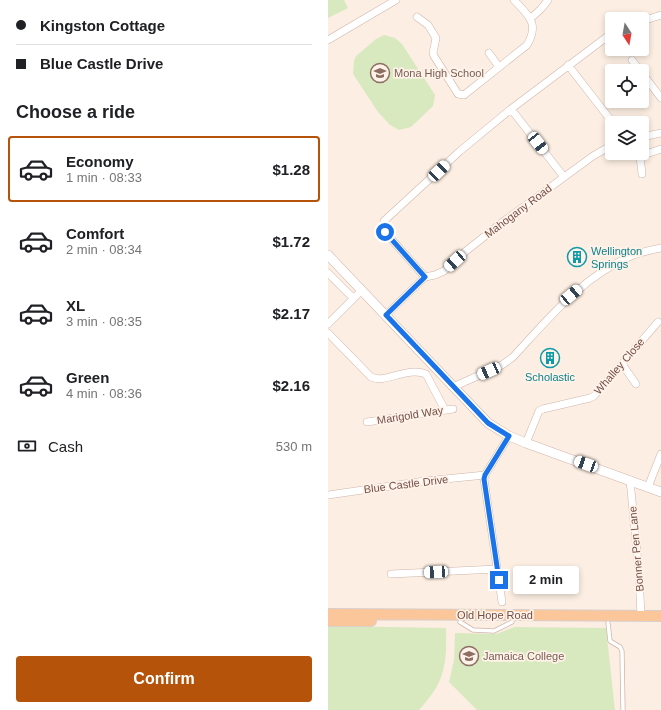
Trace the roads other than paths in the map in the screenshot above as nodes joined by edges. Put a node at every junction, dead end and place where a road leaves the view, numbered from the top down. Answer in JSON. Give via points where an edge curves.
{"nodes":[{"id":1,"x":396,"y":0,"type":"edge"},
{"id":2,"x":514,"y":0,"type":"edge"},
{"id":3,"x":548,"y":0,"type":"edge"},
{"id":4,"x":661,"y":15,"type":"edge"},
{"id":5,"x":417,"y":17,"type":"dead end"},
{"id":6,"x":531,"y":18,"type":"junction"},
{"id":7,"x":649,"y":19,"type":"edge"},
{"id":8,"x":605,"y":37,"type":"edge"},
{"id":9,"x":328,"y":40,"type":"edge"},
{"id":10,"x":489,"y":53,"type":"dead end"},
{"id":11,"x":632,"y":60,"type":"dead end"},
{"id":12,"x":635,"y":64,"type":"edge"},
{"id":13,"x":568,"y":65,"type":"junction"},
{"id":14,"x":499,"y":67,"type":"junction"},
{"id":15,"x":649,"y":82,"type":"edge"},
{"id":16,"x":661,"y":98,"type":"edge"},
{"id":17,"x":511,"y":109,"type":"junction"},
{"id":18,"x":608,"y":116,"type":"edge"},
{"id":19,"x":661,"y":133,"type":"edge"},
{"id":20,"x":649,"y":136,"type":"edge"},
{"id":21,"x":605,"y":149,"type":"edge"},
{"id":22,"x":661,"y":149,"type":"edge"},
{"id":23,"x":649,"y":152,"type":"edge"},
{"id":24,"x":640,"y":160,"type":"edge"},
{"id":25,"x":642,"y":174,"type":"dead end"},
{"id":26,"x":564,"y":177,"type":"junction"},
{"id":27,"x":661,"y":248,"type":"edge"},
{"id":28,"x":328,"y":255,"type":"edge"},
{"id":29,"x":328,"y":273,"type":"edge"},
{"id":30,"x":425,"y":277,"type":"junction"},
{"id":31,"x":362,"y":290,"type":"junction"},
{"id":32,"x":353,"y":298,"type":"junction"},
{"id":33,"x":386,"y":315,"type":"junction"},
{"id":34,"x":658,"y":322,"type":"dead end"},
{"id":35,"x":328,"y":324,"type":"edge"},
{"id":36,"x":328,"y":333,"type":"edge"},
{"id":37,"x":622,"y":364,"type":"junction"},
{"id":38,"x":636,"y":384,"type":"dead end"},
{"id":39,"x":453,"y":387,"type":"junction"},
{"id":40,"x":453,"y":409,"type":"dead end"},
{"id":41,"x":445,"y":410,"type":"junction"},
{"id":42,"x":367,"y":422,"type":"dead end"},
{"id":43,"x":509,"y":436,"type":"junction"},
{"id":44,"x":526,"y":443,"type":"junction"},
{"id":45,"x":661,"y":454,"type":"edge"},
{"id":46,"x":485,"y":475,"type":"junction"},
{"id":47,"x":630,"y":480,"type":"junction"},
{"id":48,"x":648,"y":487,"type":"junction"},
{"id":49,"x":661,"y":492,"type":"edge"},
{"id":50,"x":328,"y":495,"type":"edge"},
{"id":51,"x":497,"y":569,"type":"junction"},
{"id":52,"x":391,"y":574,"type":"dead end"},
{"id":53,"x":502,"y":602,"type":"dead end"},
{"id":54,"x":328,"y":614,"type":"edge"},
{"id":55,"x":661,"y":616,"type":"edge"},
{"id":56,"x":641,"y":617,"type":"junction"},
{"id":57,"x":328,"y":621,"type":"edge"},
{"id":58,"x":608,"y":623,"type":"junction"},
{"id":59,"x":661,"y":623,"type":"edge"},
{"id":60,"x":623,"y":710,"type":"edge"}],
"edges":[{"from":1,"to":9,"type":"street"},
{"from":2,"to":6,"type":"street"},
{"from":3,"to":6,"type":"street"},
{"from":4,"to":7,"type":"street"},
{"from":5,"to":14,"type":"street","via":[[428,25],[436,38],[434,56],[458,94],[464,95]]},
{"from":6,"to":14,"type":"street","via":[[532,32],[527,45]]},
{"from":8,"to":13,"type":"street"},
{"from":10,"to":14,"type":"street"},
{"from":11,"to":12,"type":"street"},
{"from":13,"to":17,"type":"street"},
{"from":13,"to":18,"type":"street"},
{"from":15,"to":16,"type":"street"},
{"from":17,"to":26,"type":"street"},
{"from":17,"to":30,"type":"street","via":[[460,151],[384,221],[385,232]]},
{"from":19,"to":20,"type":"street"},
{"from":21,"to":26,"type":"street","name":"Mahogany Road"},
{"from":22,"to":23,"type":"street"},
{"from":24,"to":25,"type":"street"},
{"from":26,"to":30,"type":"street","name":"Mahogany Road","via":[[504,221],[444,271]]},
{"from":27,"to":39,"type":"street","via":[[632,255],[592,277],[571,295],[513,357],[502,365]]},
{"from":28,"to":31,"type":"street"},
{"from":29,"to":32,"type":"street"},
{"from":30,"to":33,"type":"street"},
{"from":31,"to":32,"type":"street"},
{"from":31,"to":33,"type":"street"},
{"from":32,"to":35,"type":"street"},
{"from":33,"to":39,"type":"street"},
{"from":34,"to":37,"type":"street","name":"Whalley Close"},
{"from":36,"to":41,"type":"street","via":[[374,379],[403,373],[426,374]]},
{"from":37,"to":38,"type":"street"},
{"from":37,"to":44,"type":"street","name":"Whalley Close","via":[[594,396],[539,411]]},
{"from":39,"to":43,"type":"street","via":[[488,423]]},
{"from":40,"to":41,"type":"street","name":"Marigold Way"},
{"from":41,"to":42,"type":"street","name":"Marigold Way"},
{"from":43,"to":44,"type":"street"},
{"from":43,"to":46,"type":"street"},
{"from":44,"to":47,"type":"street"},
{"from":45,"to":48,"type":"street"},
{"from":46,"to":50,"type":"street","name":"Blue Castle Drive"},
{"from":46,"to":51,"type":"street"},
{"from":47,"to":48,"type":"street"},
{"from":47,"to":56,"type":"street","name":"Bonner Pen Lane"},
{"from":48,"to":49,"type":"street"},
{"from":51,"to":52,"type":"street"},
{"from":51,"to":53,"type":"street"},
{"from":54,"to":56,"type":"main road","name":"Old Hope Road"},
{"from":55,"to":56,"type":"main road","name":"Old Hope Road"},
{"from":57,"to":58,"type":"main road","name":"Old Hope Road"},
{"from":58,"to":59,"type":"main road","name":"Old Hope Road"},
{"from":58,"to":60,"type":"lane","via":[[610,641],[622,651]]}]}
